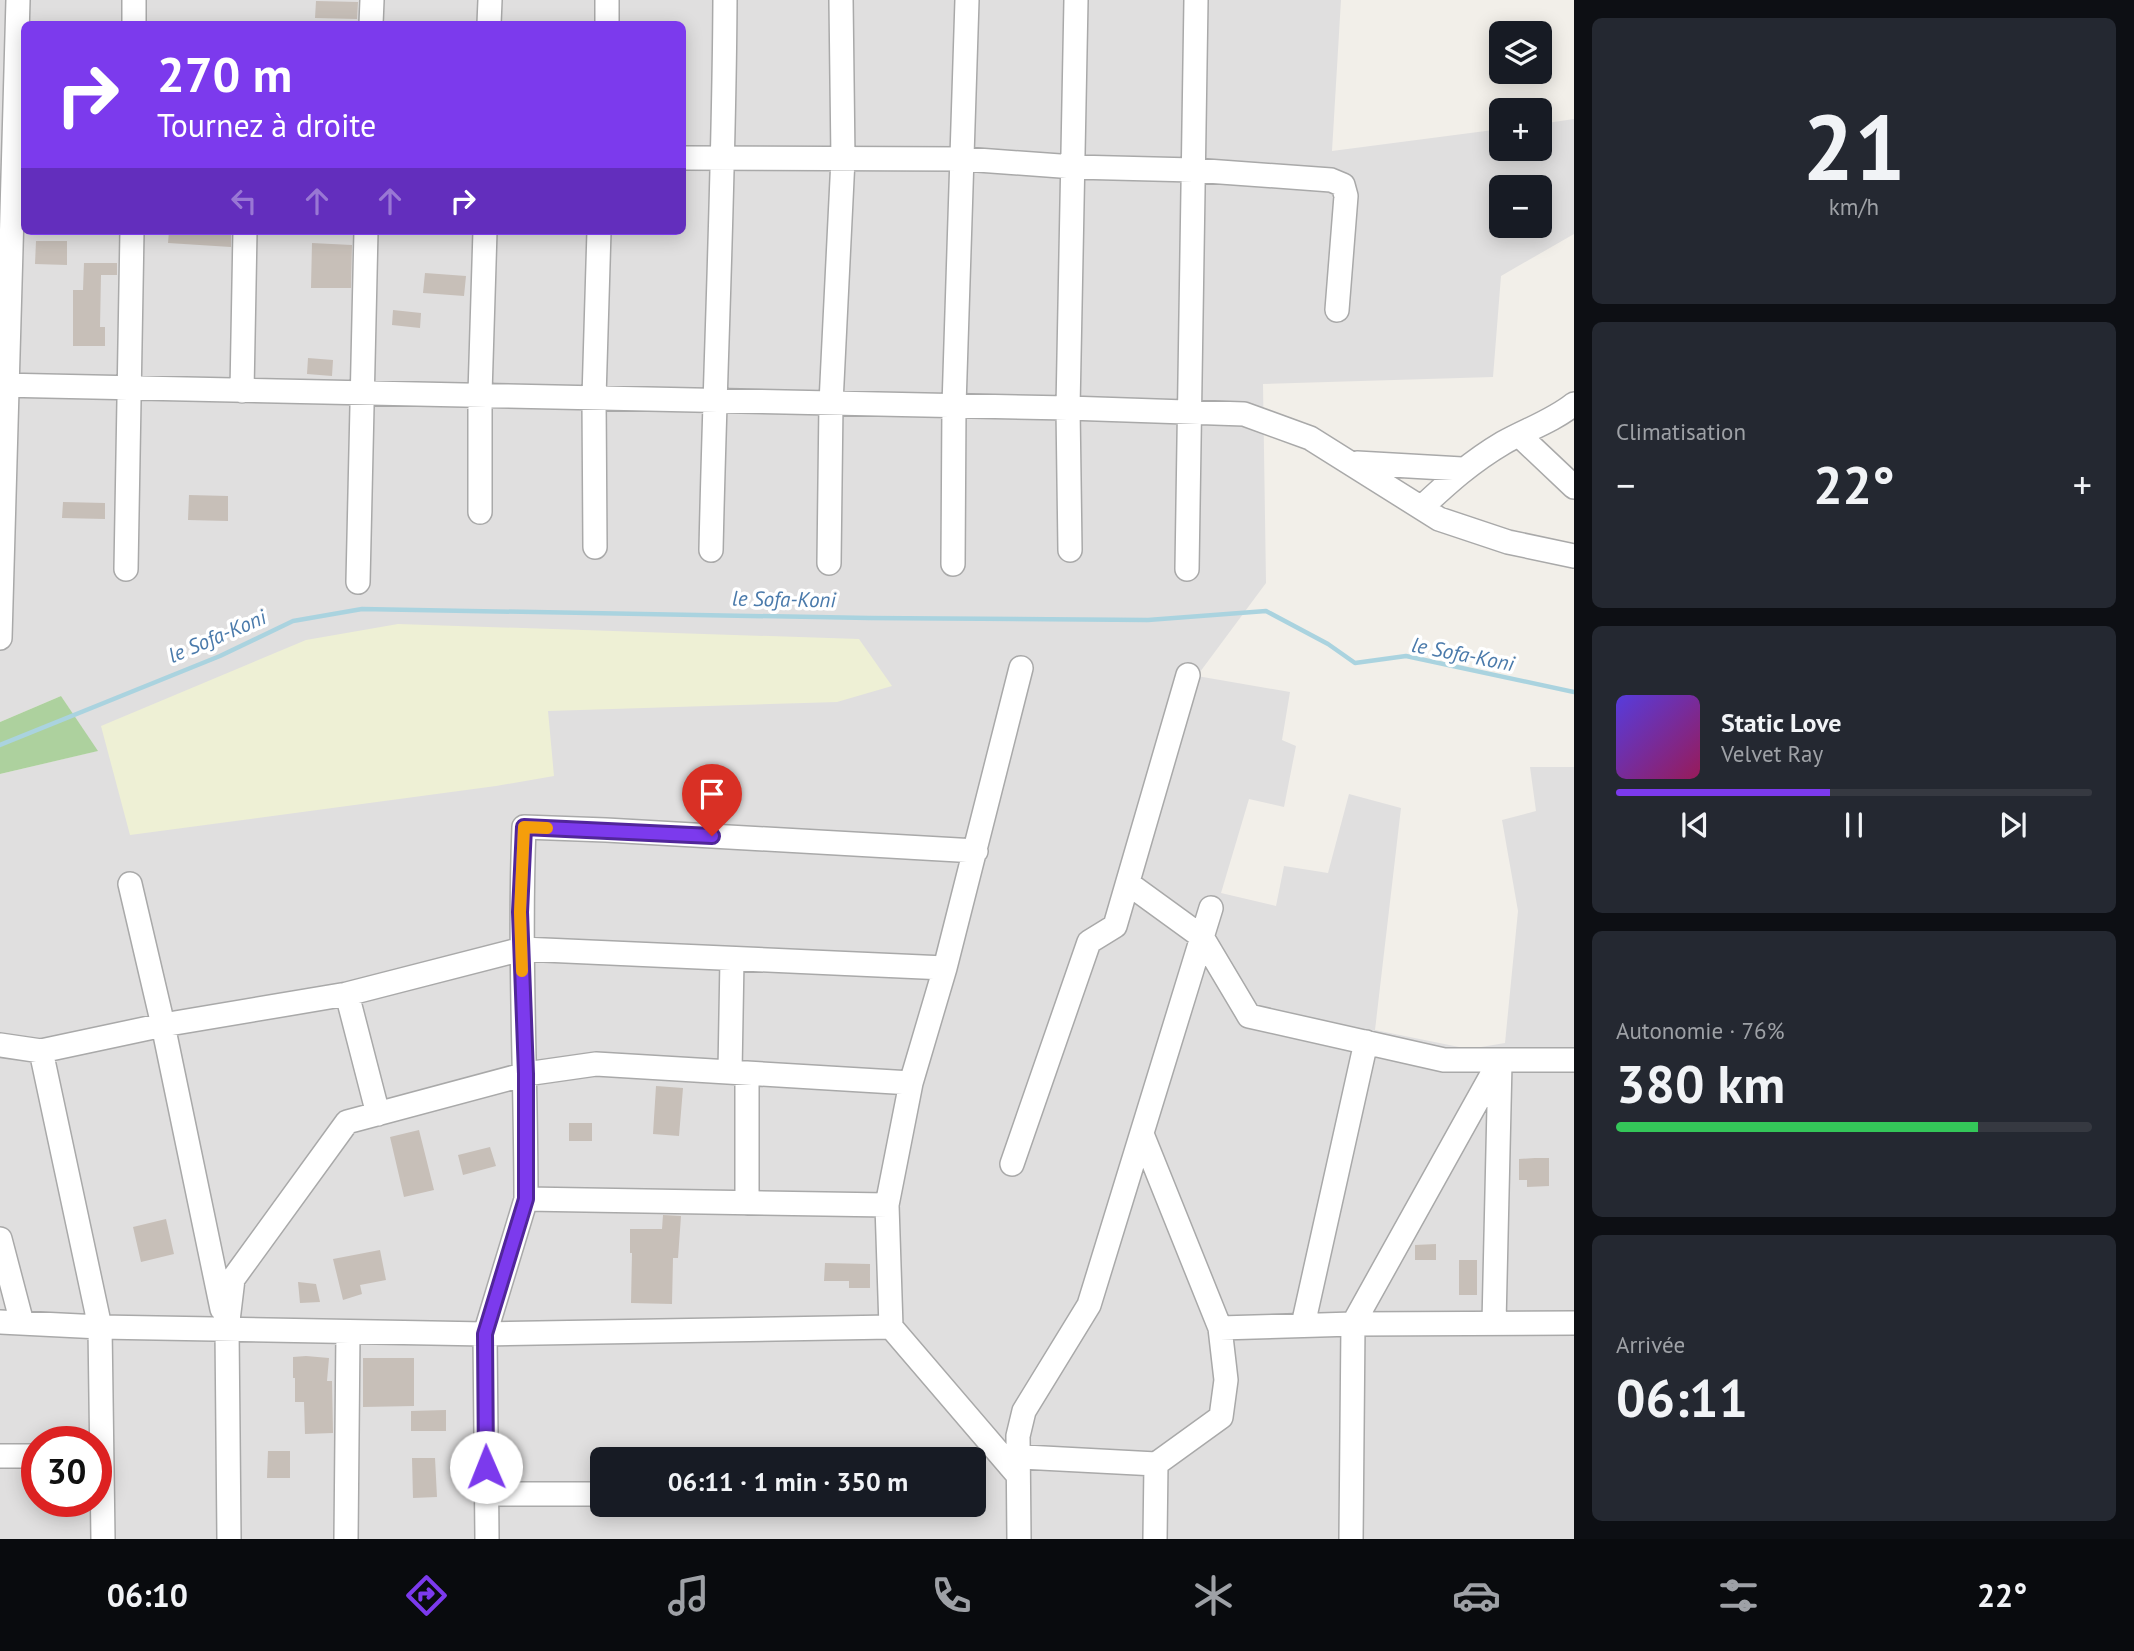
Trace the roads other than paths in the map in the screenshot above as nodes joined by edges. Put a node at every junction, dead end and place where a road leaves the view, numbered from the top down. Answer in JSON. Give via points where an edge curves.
{"nodes":[{"id":1,"x":18,"y":0,"type":"edge"},
{"id":2,"x":134,"y":0,"type":"edge"},
{"id":3,"x":372,"y":0,"type":"edge"},
{"id":4,"x":490,"y":0,"type":"edge"},
{"id":5,"x":607,"y":0,"type":"edge"},
{"id":6,"x":725,"y":0,"type":"edge"},
{"id":7,"x":841,"y":0,"type":"edge"},
{"id":8,"x":967,"y":0,"type":"edge"},
{"id":9,"x":1076,"y":0,"type":"edge"},
{"id":10,"x":1196,"y":0,"type":"edge"},
{"id":11,"x":134,"y":21,"type":"edge"},
{"id":12,"x":371,"y":21,"type":"edge"},
{"id":13,"x":489,"y":21,"type":"edge"},
{"id":14,"x":607,"y":21,"type":"edge"},
{"id":15,"x":13,"y":144,"type":"edge"},
{"id":16,"x":686,"y":158,"type":"edge"},
{"id":17,"x":724,"y":159,"type":"junction"},
{"id":18,"x":843,"y":159,"type":"junction"},
{"id":19,"x":964,"y":159,"type":"junction"},
{"id":20,"x":1074,"y":167,"type":"junction"},
{"id":21,"x":1193,"y":170,"type":"junction"},
{"id":22,"x":132,"y":235,"type":"edge"},
{"id":23,"x":245,"y":235,"type":"edge"},
{"id":24,"x":366,"y":235,"type":"edge"},
{"id":25,"x":485,"y":235,"type":"edge"},
{"id":26,"x":599,"y":235,"type":"edge"},
{"id":27,"x":1337,"y":310,"type":"dead end"},
{"id":28,"x":4,"y":385,"type":"edge"},
{"id":29,"x":128,"y":387,"type":"junction"},
{"id":30,"x":242,"y":391,"type":"junction"},
{"id":31,"x":364,"y":392,"type":"junction"},
{"id":32,"x":480,"y":394,"type":"junction"},
{"id":33,"x":594,"y":398,"type":"junction"},
{"id":34,"x":714,"y":401,"type":"junction"},
{"id":35,"x":831,"y":403,"type":"junction"},
{"id":36,"x":1574,"y":404,"type":"edge"},
{"id":37,"x":954,"y":405,"type":"junction"},
{"id":38,"x":1068,"y":408,"type":"junction"},
{"id":39,"x":1189,"y":411,"type":"junction"},
{"id":40,"x":1519,"y":435,"type":"junction"},
{"id":41,"x":1353,"y":463,"type":"junction"},
{"id":42,"x":1462,"y":470,"type":"junction"},
{"id":43,"x":1574,"y":487,"type":"edge"},
{"id":44,"x":1422,"y":507,"type":"junction"},
{"id":45,"x":480,"y":512,"type":"dead end"},
{"id":46,"x":595,"y":547,"type":"dead end"},
{"id":47,"x":711,"y":550,"type":"dead end"},
{"id":48,"x":1070,"y":550,"type":"dead end"},
{"id":49,"x":1574,"y":555,"type":"edge"},
{"id":50,"x":829,"y":564,"type":"dead end"},
{"id":51,"x":953,"y":564,"type":"dead end"},
{"id":52,"x":125,"y":569,"type":"dead end"},
{"id":53,"x":1187,"y":569,"type":"dead end"},
{"id":54,"x":358,"y":582,"type":"dead end"},
{"id":55,"x":0,"y":638,"type":"edge"},
{"id":56,"x":1021,"y":668,"type":"dead end"},
{"id":57,"x":1188,"y":675,"type":"dead end"},
{"id":58,"x":976,"y":851,"type":"junction"},
{"id":59,"x":130,"y":884,"type":"dead end"},
{"id":60,"x":1129,"y":884,"type":"junction"},
{"id":61,"x":1211,"y":908,"type":"dead end"},
{"id":62,"x":1202,"y":937,"type":"junction"},
{"id":63,"x":522,"y":949,"type":"junction"},
{"id":64,"x":732,"y":959,"type":"junction"},
{"id":65,"x":945,"y":968,"type":"junction"},
{"id":66,"x":347,"y":994,"type":"junction"},
{"id":67,"x":163,"y":1025,"type":"junction"},
{"id":68,"x":1366,"y":1042,"type":"junction"},
{"id":69,"x":0,"y":1045,"type":"edge"},
{"id":70,"x":41,"y":1051,"type":"junction"},
{"id":71,"x":1500,"y":1060,"type":"junction"},
{"id":72,"x":1574,"y":1060,"type":"edge"},
{"id":73,"x":739,"y":1073,"type":"junction"},
{"id":74,"x":526,"y":1074,"type":"junction"},
{"id":75,"x":911,"y":1083,"type":"junction"},
{"id":76,"x":378,"y":1114,"type":"junction"},
{"id":77,"x":1142,"y":1134,"type":"junction"},
{"id":78,"x":1012,"y":1164,"type":"dead end"},
{"id":79,"x":526,"y":1199,"type":"junction"},
{"id":80,"x":747,"y":1203,"type":"junction"},
{"id":81,"x":887,"y":1205,"type":"junction"},
{"id":82,"x":0,"y":1239,"type":"edge"},
{"id":83,"x":11,"y":1323,"type":"edge"},
{"id":84,"x":1494,"y":1323,"type":"junction"},
{"id":85,"x":1574,"y":1323,"type":"edge"},
{"id":86,"x":1353,"y":1324,"type":"junction"},
{"id":87,"x":1303,"y":1325,"type":"junction"},
{"id":88,"x":100,"y":1327,"type":"junction"},
{"id":89,"x":891,"y":1327,"type":"junction"},
{"id":90,"x":1220,"y":1328,"type":"junction"},
{"id":91,"x":227,"y":1329,"type":"junction"},
{"id":92,"x":348,"y":1332,"type":"junction"},
{"id":93,"x":485,"y":1334,"type":"junction"},
{"id":94,"x":99,"y":1426,"type":"edge"},
{"id":95,"x":0,"y":1457,"type":"edge"},
{"id":96,"x":21,"y":1457,"type":"edge"},
{"id":97,"x":1012,"y":1462,"type":"junction"},
{"id":98,"x":1156,"y":1464,"type":"junction"},
{"id":99,"x":487,"y":1494,"type":"junction"},
{"id":100,"x":590,"y":1494,"type":"edge"},
{"id":101,"x":102,"y":1517,"type":"edge"},
{"id":102,"x":103,"y":1539,"type":"edge"},
{"id":103,"x":229,"y":1539,"type":"edge"},
{"id":104,"x":346,"y":1539,"type":"edge"},
{"id":105,"x":487,"y":1539,"type":"edge"},
{"id":106,"x":1018,"y":1539,"type":"edge"},
{"id":107,"x":1155,"y":1539,"type":"edge"},
{"id":108,"x":1351,"y":1539,"type":"edge"}],
"edges":[{"from":1,"to":15,"type":"street"},
{"from":2,"to":11,"type":"street"},
{"from":3,"to":12,"type":"street"},
{"from":4,"to":13,"type":"street"},
{"from":5,"to":14,"type":"street"},
{"from":6,"to":17,"type":"street"},
{"from":7,"to":18,"type":"street"},
{"from":8,"to":19,"type":"street"},
{"from":9,"to":20,"type":"street"},
{"from":10,"to":21,"type":"street"},
{"from":15,"to":28,"type":"street"},
{"from":16,"to":17,"type":"street"},
{"from":17,"to":18,"type":"street"},
{"from":17,"to":34,"type":"street"},
{"from":18,"to":19,"type":"street"},
{"from":18,"to":35,"type":"street"},
{"from":19,"to":20,"type":"street"},
{"from":19,"to":37,"type":"street"},
{"from":20,"to":21,"type":"street"},
{"from":20,"to":38,"type":"street"},
{"from":21,"to":27,"type":"street","via":[[1331,180],[1343,185],[1346,196]]},
{"from":21,"to":39,"type":"street"},
{"from":22,"to":29,"type":"street"},
{"from":23,"to":30,"type":"street"},
{"from":24,"to":31,"type":"street"},
{"from":25,"to":32,"type":"street"},
{"from":26,"to":33,"type":"street"},
{"from":28,"to":29,"type":"street"},
{"from":28,"to":55,"type":"street"},
{"from":29,"to":30,"type":"street"},
{"from":29,"to":52,"type":"street"},
{"from":30,"to":31,"type":"street"},
{"from":31,"to":32,"type":"street"},
{"from":31,"to":54,"type":"street"},
{"from":32,"to":33,"type":"street"},
{"from":32,"to":45,"type":"street"},
{"from":33,"to":34,"type":"street"},
{"from":33,"to":46,"type":"street"},
{"from":34,"to":35,"type":"street"},
{"from":34,"to":47,"type":"street"},
{"from":35,"to":37,"type":"street"},
{"from":35,"to":50,"type":"street"},
{"from":36,"to":40,"type":"street"},
{"from":37,"to":38,"type":"street"},
{"from":37,"to":51,"type":"street"},
{"from":38,"to":39,"type":"street"},
{"from":38,"to":48,"type":"street"},
{"from":39,"to":41,"type":"street","via":[[1244,414],[1310,438]]},
{"from":39,"to":53,"type":"street"},
{"from":40,"to":42,"type":"street"},
{"from":40,"to":43,"type":"street"},
{"from":41,"to":42,"type":"street"},
{"from":41,"to":44,"type":"street"},
{"from":42,"to":44,"type":"street"},
{"from":44,"to":49,"type":"street","via":[[1438,519],[1508,542]]},
{"from":56,"to":58,"type":"street"},
{"from":57,"to":60,"type":"street"},
{"from":58,"to":63,"type":"street","via":[[524,827]]},
{"from":58,"to":65,"type":"street"},
{"from":59,"to":67,"type":"street"},
{"from":60,"to":62,"type":"street"},
{"from":60,"to":78,"type":"street","via":[[1115,926],[1089,942]]},
{"from":61,"to":62,"type":"street"},
{"from":62,"to":68,"type":"street","via":[[1250,1016]]},
{"from":62,"to":77,"type":"street"},
{"from":63,"to":64,"type":"street"},
{"from":63,"to":66,"type":"street"},
{"from":63,"to":74,"type":"street"},
{"from":64,"to":65,"type":"street"},
{"from":64,"to":73,"type":"street"},
{"from":65,"to":75,"type":"street"},
{"from":66,"to":67,"type":"street"},
{"from":66,"to":76,"type":"street"},
{"from":67,"to":70,"type":"street"},
{"from":67,"to":91,"type":"street"},
{"from":68,"to":71,"type":"street","via":[[1444,1060]]},
{"from":68,"to":87,"type":"street"},
{"from":69,"to":70,"type":"street"},
{"from":70,"to":88,"type":"street"},
{"from":71,"to":72,"type":"street"},
{"from":71,"to":84,"type":"street"},
{"from":71,"to":86,"type":"street"},
{"from":73,"to":74,"type":"street","via":[[596,1064]]},
{"from":73,"to":75,"type":"street"},
{"from":73,"to":80,"type":"street"},
{"from":74,"to":76,"type":"street"},
{"from":74,"to":79,"type":"street"},
{"from":75,"to":81,"type":"street"},
{"from":76,"to":91,"type":"street","via":[[347,1122],[233,1279]]},
{"from":77,"to":90,"type":"street"},
{"from":77,"to":97,"type":"street","via":[[1089,1305],[1024,1411]]},
{"from":79,"to":80,"type":"street"},
{"from":79,"to":93,"type":"street"},
{"from":80,"to":81,"type":"street"},
{"from":81,"to":89,"type":"street"},
{"from":82,"to":83,"type":"street"},
{"from":83,"to":88,"type":"street"},
{"from":84,"to":85,"type":"street"},
{"from":84,"to":86,"type":"street"},
{"from":86,"to":87,"type":"street"},
{"from":86,"to":108,"type":"street"},
{"from":87,"to":90,"type":"street"},
{"from":88,"to":91,"type":"street"},
{"from":88,"to":94,"type":"street"},
{"from":89,"to":93,"type":"street"},
{"from":89,"to":97,"type":"street"},
{"from":90,"to":98,"type":"street","via":[[1226,1380],[1221,1417]]},
{"from":91,"to":92,"type":"street"},
{"from":91,"to":103,"type":"street"},
{"from":92,"to":93,"type":"street"},
{"from":92,"to":104,"type":"street"},
{"from":93,"to":99,"type":"street"},
{"from":95,"to":96,"type":"street"},
{"from":97,"to":98,"type":"street"},
{"from":97,"to":106,"type":"street"},
{"from":98,"to":107,"type":"street"},
{"from":99,"to":100,"type":"street"},
{"from":99,"to":105,"type":"street"},
{"from":101,"to":102,"type":"street"}]}
